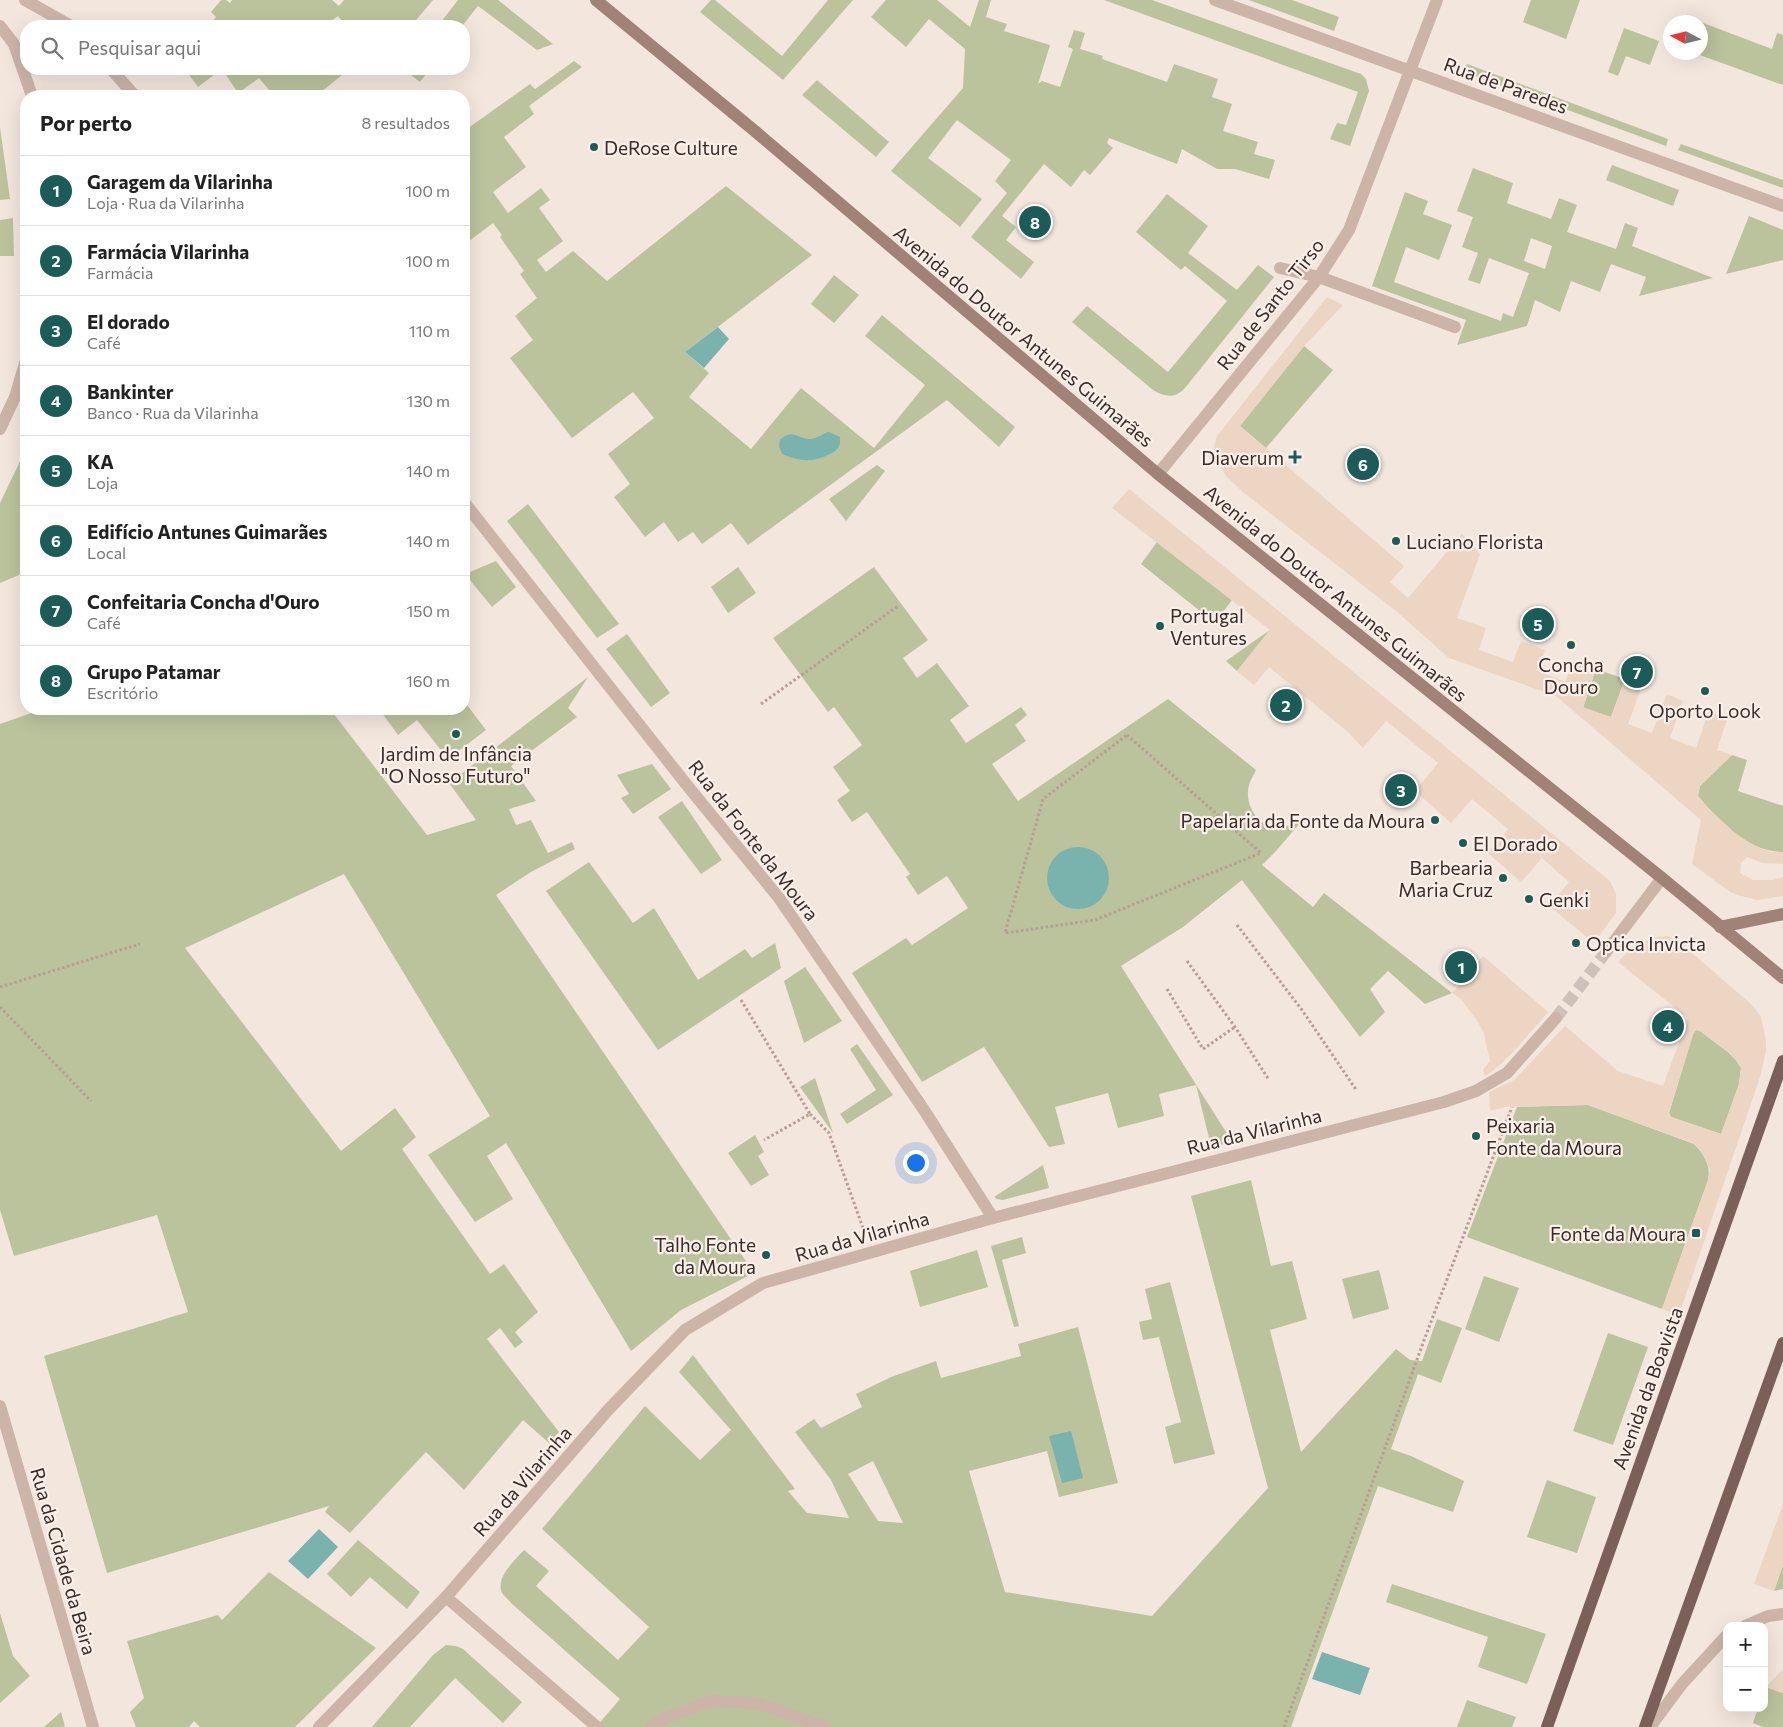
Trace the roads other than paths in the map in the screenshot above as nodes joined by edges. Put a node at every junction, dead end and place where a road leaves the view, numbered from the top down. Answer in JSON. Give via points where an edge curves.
{"nodes":[{"id":1,"x":25,"y":0,"type":"edge"},
{"id":2,"x":596,"y":0,"type":"edge"},
{"id":3,"x":1215,"y":0,"type":"edge"},
{"id":4,"x":1437,"y":0,"type":"edge"},
{"id":5,"x":60,"y":20,"type":"edge"},
{"id":6,"x":0,"y":26,"type":"edge"},
{"id":7,"x":20,"y":61,"type":"edge"},
{"id":8,"x":1409,"y":70,"type":"junction"},
{"id":9,"x":25,"y":75,"type":"edge"},
{"id":10,"x":116,"y":75,"type":"edge"},
{"id":11,"x":30,"y":90,"type":"edge"},
{"id":12,"x":130,"y":90,"type":"edge"},
{"id":13,"x":1783,"y":206,"type":"edge"},
{"id":14,"x":1280,"y":268,"type":"dead end"},
{"id":15,"x":1319,"y":278,"type":"junction"},
{"id":16,"x":1455,"y":327,"type":"dead end"},
{"id":17,"x":20,"y":380,"type":"edge"},
{"id":18,"x":0,"y":429,"type":"edge"},
{"id":19,"x":1158,"y":474,"type":"junction"},
{"id":20,"x":470,"y":510,"type":"edge"},
{"id":21,"x":1662,"y":878,"type":"junction"},
{"id":22,"x":1783,"y":914,"type":"edge"},
{"id":23,"x":1720,"y":927,"type":"junction"},
{"id":24,"x":1606,"y":952,"type":"tunnel mouth"},
{"id":25,"x":1783,"y":978,"type":"edge"},
{"id":26,"x":1556,"y":1018,"type":"tunnel mouth"},
{"id":27,"x":1783,"y":1061,"type":"edge"},
{"id":28,"x":993,"y":1218,"type":"junction"},
{"id":29,"x":1783,"y":1343,"type":"edge"},
{"id":30,"x":0,"y":1406,"type":"edge"},
{"id":31,"x":446,"y":1597,"type":"junction"},
{"id":32,"x":1783,"y":1614,"type":"edge"},
{"id":33,"x":1754,"y":1622,"type":"edge"},
{"id":34,"x":1723,"y":1639,"type":"edge"},
{"id":35,"x":93,"y":1727,"type":"edge"},
{"id":36,"x":319,"y":1727,"type":"edge"},
{"id":37,"x":598,"y":1727,"type":"edge"},
{"id":38,"x":651,"y":1727,"type":"edge"},
{"id":39,"x":825,"y":1727,"type":"edge"},
{"id":40,"x":1547,"y":1727,"type":"edge"},
{"id":41,"x":1645,"y":1727,"type":"edge"},
{"id":42,"x":1650,"y":1727,"type":"edge"}],
"edges":[{"from":1,"to":5,"type":"street"},
{"from":2,"to":19,"type":"main road","name":"Avenida do Doutor Antunes Guimarães"},
{"from":3,"to":8,"type":"street","name":"Rua de Paredes"},
{"from":4,"to":8,"type":"street","name":"Rua de Santo Tirso"},
{"from":6,"to":7,"type":"street","via":[[14,44]]},
{"from":8,"to":13,"type":"street","name":"Rua de Paredes"},
{"from":8,"to":15,"type":"street","name":"Rua de Santo Tirso","via":[[1349,230]]},
{"from":9,"to":11,"type":"street"},
{"from":10,"to":12,"type":"street"},
{"from":14,"to":15,"type":"street"},
{"from":15,"to":16,"type":"street"},
{"from":15,"to":19,"type":"street","name":"Rua de Santo Tirso"},
{"from":17,"to":18,"type":"street"},
{"from":19,"to":21,"type":"main road","name":"Avenida do Doutor Antunes Guimarães"},
{"from":20,"to":28,"type":"street","name":"Rua da Fonte da Moura","via":[[779,898],[924,1110]]},
{"from":21,"to":23,"type":"main road","name":"Avenida do Doutor Antunes Guimarães"},
{"from":21,"to":24,"type":"street"},
{"from":22,"to":23,"type":"main road"},
{"from":23,"to":25,"type":"main road","name":"Avenida do Doutor Antunes Guimarães"},
{"from":26,"to":28,"type":"street","name":"Rua da Vilarinha","via":[[1507,1073],[1476,1091],[1444,1102]]},
{"from":27,"to":40,"type":"main road","name":"Avenida da Boavista"},
{"from":28,"to":31,"type":"street","name":"Rua da Vilarinha","via":[[763,1283],[685,1330],[608,1410]]},
{"from":29,"to":41,"type":"main road"},
{"from":30,"to":35,"type":"street","name":"Rua da Cidade da Beira"},
{"from":31,"to":36,"type":"street","name":"Rua da Vilarinha"},
{"from":31,"to":37,"type":"street"},
{"from":32,"to":33,"type":"street"},
{"from":34,"to":42,"type":"street","via":[[1682,1684]]},
{"from":38,"to":39,"type":"street","via":[[710,1701],[757,1703]]}]}
